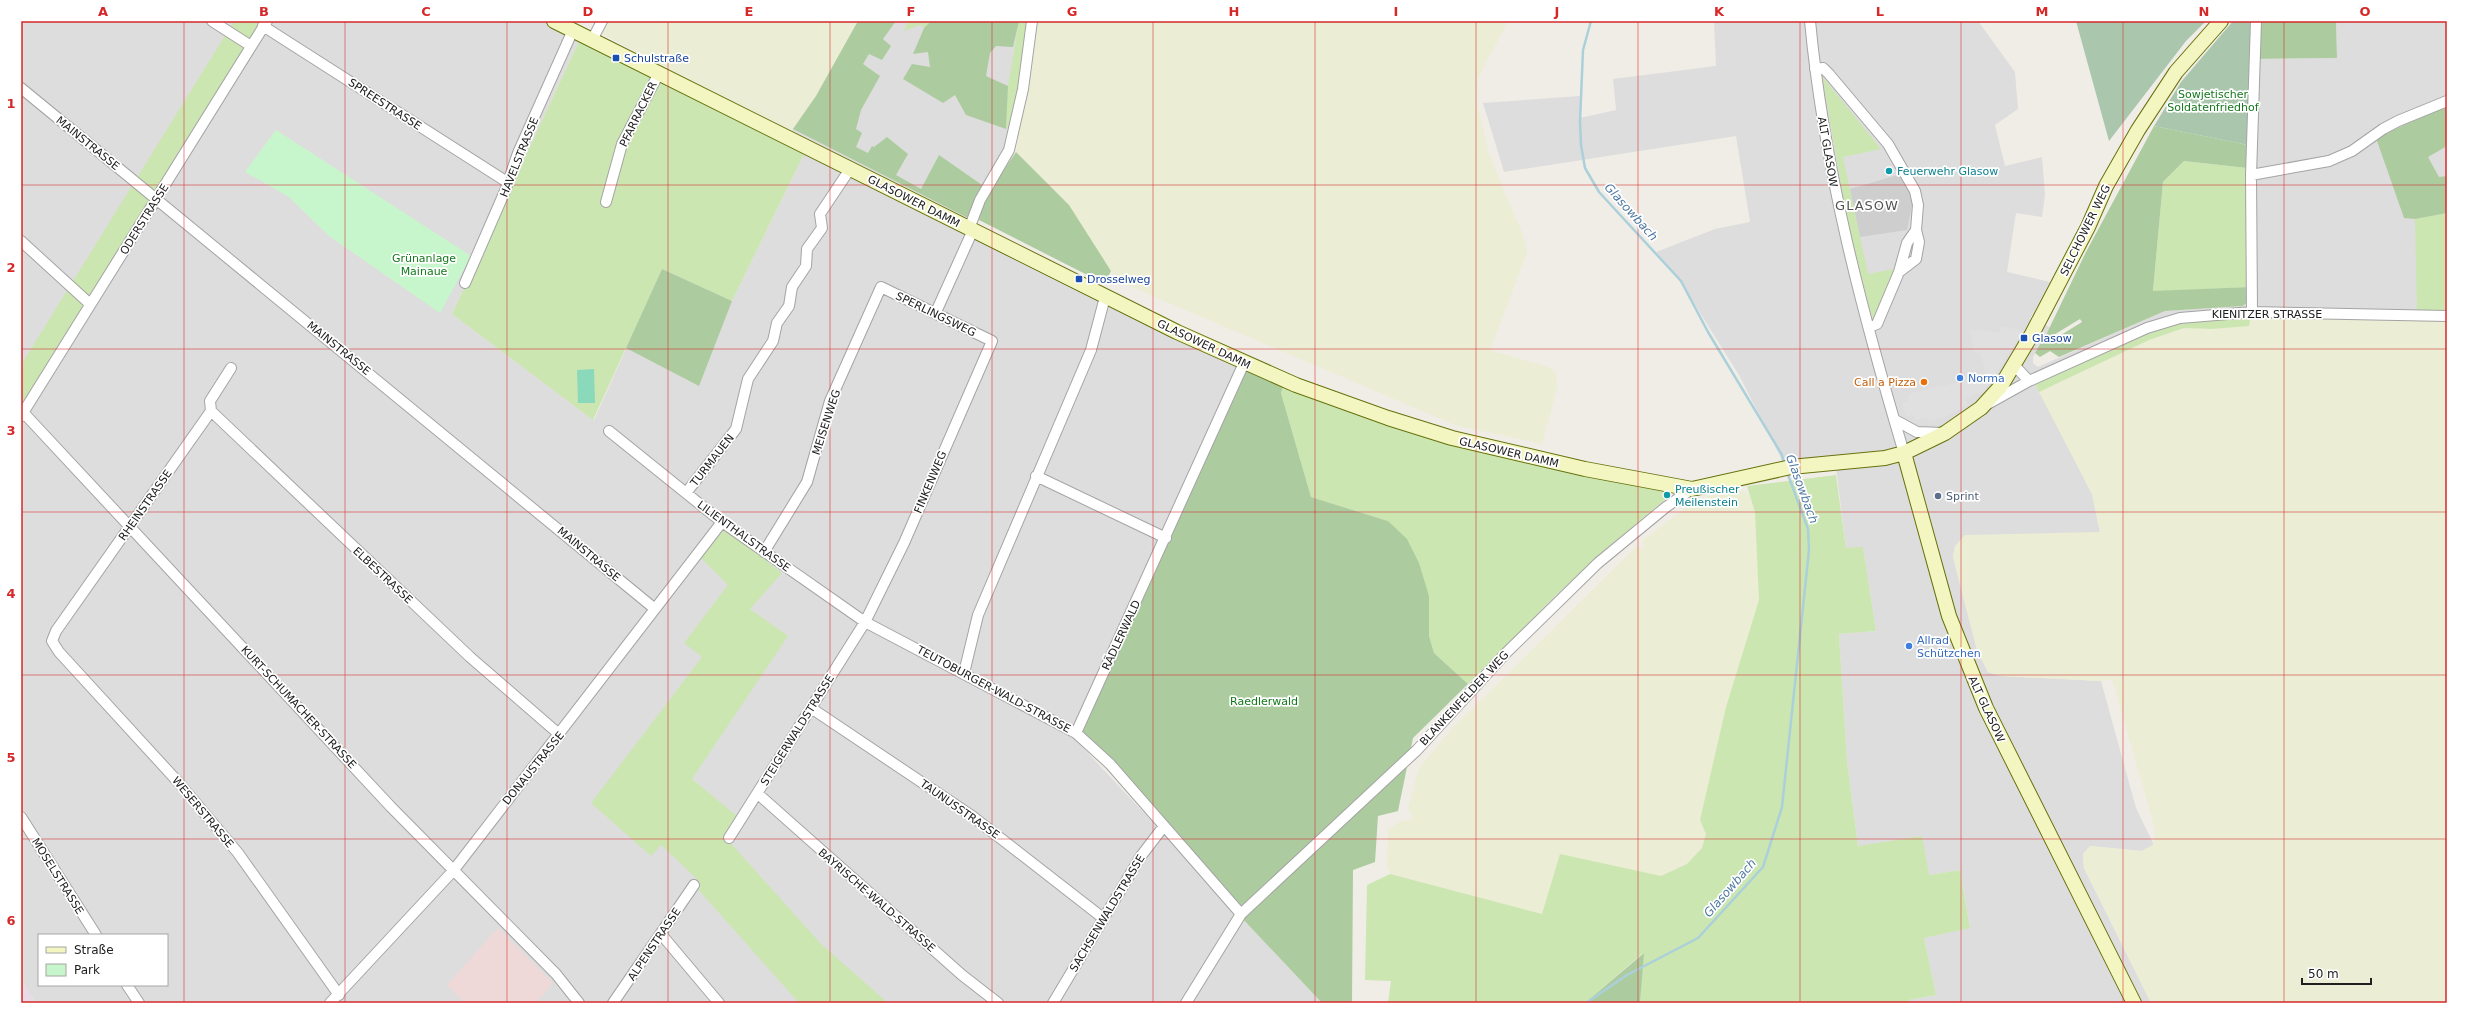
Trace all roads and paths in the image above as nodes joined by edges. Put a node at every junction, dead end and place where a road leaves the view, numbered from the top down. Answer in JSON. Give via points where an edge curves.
{"nodes":[{"id":1,"x":212,"y":21,"type":"edge"},
{"id":2,"x":554,"y":21,"type":"edge"},
{"id":3,"x":602,"y":21,"type":"edge"},
{"id":4,"x":1032,"y":21,"type":"edge"},
{"id":5,"x":1810,"y":21,"type":"edge"},
{"id":6,"x":2221,"y":21,"type":"edge"},
{"id":7,"x":2256,"y":21,"type":"edge"},
{"id":8,"x":265,"y":24,"type":"edge"},
{"id":9,"x":573,"y":30,"type":"junction"},
{"id":10,"x":592,"y":40,"type":"junction"},
{"id":11,"x":251,"y":46,"type":"junction"},
{"id":12,"x":1815,"y":69,"type":"junction"},
{"id":13,"x":659,"y":74,"type":"junction"},
{"id":14,"x":21,"y":88,"type":"edge"},
{"id":15,"x":2447,"y":101,"type":"edge"},
{"id":16,"x":850,"y":169,"type":"junction"},
{"id":17,"x":2251,"y":175,"type":"junction"},
{"id":18,"x":507,"y":182,"type":"junction"},
{"id":19,"x":157,"y":198,"type":"junction"},
{"id":20,"x":606,"y":202,"type":"dead end"},
{"id":21,"x":971,"y":230,"type":"junction"},
{"id":22,"x":21,"y":241,"type":"edge"},
{"id":23,"x":465,"y":283,"type":"dead end"},
{"id":24,"x":881,"y":287,"type":"joint"},
{"id":25,"x":1105,"y":297,"type":"junction"},
{"id":26,"x":90,"y":304,"type":"junction"},
{"id":27,"x":936,"y":312,"type":"junction"},
{"id":28,"x":2252,"y":312,"type":"junction"},
{"id":29,"x":2447,"y":316,"type":"edge"},
{"id":30,"x":1869,"y":327,"type":"junction"},
{"id":31,"x":992,"y":341,"type":"joint"},
{"id":32,"x":1244,"y":363,"type":"junction"},
{"id":33,"x":2014,"y":365,"type":"junction"},
{"id":34,"x":231,"y":368,"type":"dead end"},
{"id":35,"x":2029,"y":381,"type":"junction"},
{"id":36,"x":1981,"y":408,"type":"junction"},
{"id":37,"x":211,"y":411,"type":"junction"},
{"id":38,"x":22,"y":413,"type":"edge"},
{"id":39,"x":1895,"y":420,"type":"junction"},
{"id":40,"x":609,"y":430,"type":"dead end"},
{"id":41,"x":1944,"y":433,"type":"junction"},
{"id":42,"x":1904,"y":454,"type":"junction"},
{"id":43,"x":1036,"y":476,"type":"junction"},
{"id":44,"x":1692,"y":489,"type":"junction"},
{"id":45,"x":686,"y":493,"type":"junction"},
{"id":46,"x":722,"y":522,"type":"junction"},
{"id":47,"x":130,"y":526,"type":"junction"},
{"id":48,"x":1166,"y":538,"type":"junction"},
{"id":49,"x":764,"y":552,"type":"junction"},
{"id":50,"x":655,"y":609,"type":"junction"},
{"id":51,"x":865,"y":622,"type":"junction"},
{"id":52,"x":52,"y":641,"type":"joint"},
{"id":53,"x":964,"y":673,"type":"junction"},
{"id":54,"x":811,"y":708,"type":"junction"},
{"id":55,"x":1076,"y":733,"type":"junction"},
{"id":56,"x":560,"y":735,"type":"junction"},
{"id":57,"x":758,"y":794,"type":"junction"},
{"id":58,"x":21,"y":817,"type":"edge"},
{"id":59,"x":1164,"y":826,"type":"junction"},
{"id":60,"x":730,"y":838,"type":"dead end"},
{"id":61,"x":453,"y":871,"type":"junction"},
{"id":62,"x":694,"y":885,"type":"dead end"},
{"id":63,"x":1241,"y":914,"type":"junction"},
{"id":64,"x":1103,"y":918,"type":"junction"},
{"id":65,"x":95,"y":934,"type":"edge"},
{"id":66,"x":661,"y":934,"type":"junction"},
{"id":67,"x":128,"y":986,"type":"edge"},
{"id":68,"x":339,"y":995,"type":"junction"},
{"id":69,"x":139,"y":1003,"type":"edge"},
{"id":70,"x":330,"y":1003,"type":"edge"},
{"id":71,"x":579,"y":1003,"type":"edge"},
{"id":72,"x":613,"y":1003,"type":"edge"},
{"id":73,"x":720,"y":1003,"type":"edge"},
{"id":74,"x":998,"y":1003,"type":"edge"},
{"id":75,"x":1053,"y":1003,"type":"edge"},
{"id":76,"x":1186,"y":1003,"type":"edge"},
{"id":77,"x":2134,"y":1003,"type":"edge"}],
"edges":[{"from":1,"to":11,"type":"street"},
{"from":2,"to":9,"type":"street","name":"GLASOWER DAMM"},
{"from":3,"to":10,"type":"street"},
{"from":4,"to":21,"type":"street","via":[[1023,89],[1009,150],[980,200]]},
{"from":5,"to":12,"type":"street","name":"ALT GLASOW"},
{"from":6,"to":33,"type":"street","name":"SELCHOWER WEG","via":[[2176,72],[2138,130]]},
{"from":7,"to":17,"type":"street"},
{"from":8,"to":11,"type":"street","name":"ODERSTRASSE"},
{"from":8,"to":18,"type":"street","name":"SPREESTRASSE"},
{"from":9,"to":10,"type":"street","name":"GLASOWER DAMM"},
{"from":9,"to":18,"type":"street","name":"HAVELSTRASSE"},
{"from":10,"to":13,"type":"street","name":"GLASOWER DAMM"},
{"from":11,"to":19,"type":"street","name":"ODERSTRASSE"},
{"from":12,"to":30,"type":"street","name":"ALT GLASOW","via":[[1843,228]]},
{"from":12,"to":30,"type":"street","via":[[1823,68],[1829,74],[1894,153],[1914,191],[1918,205],[1916,230],[1919,242],[1916,259],[1899,272],[1877,324]]},
{"from":13,"to":16,"type":"street","name":"GLASOWER DAMM"},
{"from":13,"to":20,"type":"street","name":"PFARRACKER","via":[[622,144]]},
{"from":14,"to":19,"type":"street","name":"MAINSTRASSE"},
{"from":15,"to":17,"type":"street","via":[[2393,124],[2352,151],[2328,161]]},
{"from":16,"to":21,"type":"street","name":"GLASOWER DAMM"},
{"from":16,"to":45,"type":"street","name":"TURMAUEN","via":[[820,214],[822,228],[807,249],[806,266],[792,287],[789,306],[777,323],[773,341],[748,379],[736,429]]},
{"from":17,"to":28,"type":"street"},
{"from":18,"to":23,"type":"street","name":"HAVELSTRASSE"},
{"from":19,"to":26,"type":"street","name":"ODERSTRASSE"},
{"from":19,"to":50,"type":"street","name":"MAINSTRASSE"},
{"from":21,"to":25,"type":"street","name":"GLASOWER DAMM"},
{"from":21,"to":27,"type":"street"},
{"from":22,"to":26,"type":"street"},
{"from":24,"to":27,"type":"street","name":"SPERLINGSWEG"},
{"from":24,"to":49,"type":"street","name":"MEISENWEG","via":[[830,402],[807,482]]},
{"from":25,"to":32,"type":"street","name":"GLASOWER DAMM"},
{"from":25,"to":43,"type":"street","via":[[1091,350]]},
{"from":26,"to":38,"type":"street","name":"ODERSTRASSE"},
{"from":27,"to":31,"type":"street","name":"SPERLINGSWEG"},
{"from":28,"to":29,"type":"street","name":"KIENITZER STRASSE"},
{"from":28,"to":35,"type":"street","name":"KIENITZER STRASSE","via":[[2167,320]]},
{"from":30,"to":39,"type":"street","name":"ALT GLASOW"},
{"from":31,"to":51,"type":"street","name":"FINKENWEG","via":[[904,543]]},
{"from":32,"to":44,"type":"street","name":"GLASOWER DAMM","via":[[1346,403],[1452,438],[1585,469]]},
{"from":32,"to":48,"type":"street","name":"RÄDLERWALD"},
{"from":33,"to":35,"type":"street"},
{"from":33,"to":36,"type":"street","name":"SELCHOWER WEG"},
{"from":34,"to":37,"type":"street","name":"RHEINSTRASSE","via":[[210,401]]},
{"from":35,"to":36,"type":"street","name":"KIENITZER STRASSE"},
{"from":36,"to":41,"type":"street","name":"SELCHOWER WEG"},
{"from":37,"to":47,"type":"street","name":"RHEINSTRASSE"},
{"from":37,"to":56,"type":"street","name":"ELBESTRASSE","via":[[470,657]]},
{"from":38,"to":47,"type":"street","name":"KURT-SCHUMACHER-STRASSE"},
{"from":39,"to":41,"type":"street","via":[[1917,432]]},
{"from":39,"to":42,"type":"street","name":"ALT GLASOW"},
{"from":40,"to":45,"type":"street","name":"LILIENTHALSTRASSE"},
{"from":41,"to":42,"type":"street","name":"SELCHOWER WEG"},
{"from":42,"to":44,"type":"street","name":"GLASOWER DAMM","via":[[1784,468]]},
{"from":42,"to":77,"type":"street","name":"ALT GLASOW","via":[[1949,616],[1965,660],[1992,720]]},
{"from":43,"to":48,"type":"street"},
{"from":43,"to":53,"type":"street","via":[[978,615]]},
{"from":44,"to":63,"type":"street","name":"BLANKENFELDER WEG","via":[[1632,533],[1593,568],[1506,653],[1416,750]]},
{"from":45,"to":46,"type":"street","name":"LILIENTHALSTRASSE"},
{"from":46,"to":49,"type":"street","name":"LILIENTHALSTRASSE"},
{"from":46,"to":50,"type":"street","name":"DONAUSTRASSE"},
{"from":47,"to":52,"type":"street","name":"RHEINSTRASSE","via":[[56,631]]},
{"from":47,"to":61,"type":"street","name":"KURT-SCHUMACHER-STRASSE","via":[[390,807]]},
{"from":48,"to":55,"type":"street","name":"RÄDLERWALD"},
{"from":49,"to":51,"type":"street","name":"LILIENTHALSTRASSE"},
{"from":50,"to":56,"type":"street","name":"DONAUSTRASSE"},
{"from":51,"to":53,"type":"street","name":"TEUTOBURGER-WALD-STRASSE"},
{"from":51,"to":54,"type":"street","name":"STEIGERWALDSTRASSE"},
{"from":52,"to":68,"type":"street","name":"WESERSTRASSE","via":[[238,853]]},
{"from":53,"to":55,"type":"street","name":"TEUTOBURGER-WALD-STRASSE"},
{"from":54,"to":57,"type":"street","name":"STEIGERWALDSTRASSE"},
{"from":54,"to":64,"type":"street","name":"TAUNUSSTRASSE","via":[[972,816]]},
{"from":55,"to":59,"type":"street","name":"TEUTOBURGER-WALD-STRASSE","via":[[1110,764]]},
{"from":56,"to":61,"type":"street","name":"DONAUSTRASSE"},
{"from":57,"to":60,"type":"street","name":"STEIGERWALDSTRASSE"},
{"from":57,"to":74,"type":"street","name":"BAYRISCHE-WALD-STRASSE","via":[[908,928]]},
{"from":58,"to":65,"type":"street","name":"MOSELSTRASSE"},
{"from":59,"to":63,"type":"street","name":"TEUTOBURGER-WALD-STRASSE"},
{"from":59,"to":64,"type":"street","name":"SACHSENWALDSTRASSE","via":[[1141,856]]},
{"from":61,"to":68,"type":"street","name":"DONAUSTRASSE"},
{"from":61,"to":71,"type":"street","name":"KURT-SCHUMACHER-STRASSE","via":[[556,974]]},
{"from":62,"to":66,"type":"street","name":"ALPENSTRASSE"},
{"from":63,"to":76,"type":"street","name":"BLANKENFELDER WEG"},
{"from":64,"to":75,"type":"street","name":"SACHSENWALDSTRASSE"},
{"from":66,"to":72,"type":"street","name":"ALPENSTRASSE"},
{"from":66,"to":73,"type":"street"},
{"from":67,"to":69,"type":"street"},
{"from":68,"to":70,"type":"street","name":"DONAUSTRASSE"}]}
